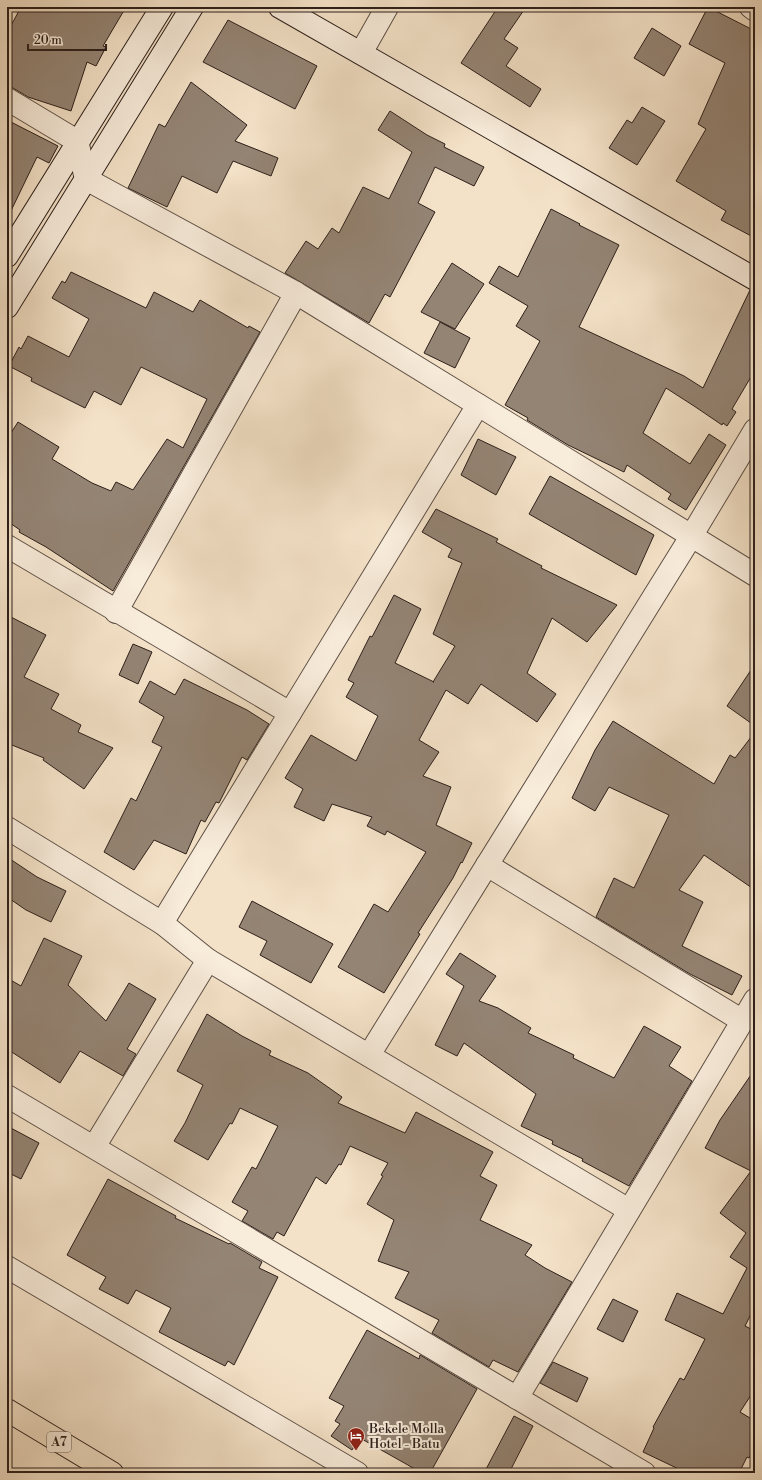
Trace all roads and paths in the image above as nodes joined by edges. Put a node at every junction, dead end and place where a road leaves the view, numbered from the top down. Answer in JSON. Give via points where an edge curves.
{"nodes":[{"id":1,"x":162,"y":7,"type":"edge"},
{"id":2,"x":192,"y":7,"type":"edge"},
{"id":3,"x":280,"y":7,"type":"edge"},
{"id":4,"x":387,"y":7,"type":"edge"},
{"id":5,"x":751,"y":7,"type":"edge"},
{"id":6,"x":755,"y":10,"type":"edge"},
{"id":7,"x":361,"y":53,"type":"junction"},
{"id":8,"x":7,"y":100,"type":"edge"},
{"id":9,"x":77,"y":141,"type":"junction"},
{"id":10,"x":86,"y":179,"type":"junction"},
{"id":11,"x":7,"y":256,"type":"edge"},
{"id":12,"x":755,"y":279,"type":"edge"},
{"id":13,"x":296,"y":293,"type":"junction"},
{"id":14,"x":7,"y":307,"type":"edge"},
{"id":15,"x":478,"y":405,"type":"junction"},
{"id":16,"x":755,"y":430,"type":"edge"},
{"id":17,"x":692,"y":535,"type":"junction"},
{"id":18,"x":7,"y":546,"type":"edge"},
{"id":19,"x":755,"y":575,"type":"edge"},
{"id":20,"x":116,"y":612,"type":"junction"},
{"id":21,"x":290,"y":713,"type":"junction"},
{"id":22,"x":7,"y":828,"type":"edge"},
{"id":23,"x":487,"y":865,"type":"junction"},
{"id":24,"x":162,"y":923,"type":"junction"},
{"id":25,"x":208,"y":960,"type":"junction"},
{"id":26,"x":755,"y":1000,"type":"edge"},
{"id":27,"x":742,"y":1020,"type":"junction"},
{"id":28,"x":369,"y":1055,"type":"junction"},
{"id":29,"x":7,"y":1096,"type":"edge"},
{"id":30,"x":94,"y":1147,"type":"junction"},
{"id":31,"x":629,"y":1210,"type":"junction"},
{"id":32,"x":7,"y":1267,"type":"edge"},
{"id":33,"x":517,"y":1398,"type":"junction"},
{"id":34,"x":7,"y":1410,"type":"edge"},
{"id":35,"x":112,"y":1473,"type":"edge"},
{"id":36,"x":357,"y":1473,"type":"edge"},
{"id":37,"x":644,"y":1473,"type":"edge"}],
"edges":[{"from":1,"to":9,"type":"street"},
{"from":2,"to":10,"type":"street"},
{"from":3,"to":7,"type":"street"},
{"from":4,"to":7,"type":"street"},
{"from":5,"to":6,"type":"street"},
{"from":7,"to":12,"type":"street"},
{"from":8,"to":9,"type":"street"},
{"from":9,"to":10,"type":"street"},
{"from":9,"to":11,"type":"street"},
{"from":10,"to":13,"type":"street"},
{"from":10,"to":14,"type":"street"},
{"from":13,"to":15,"type":"street"},
{"from":13,"to":20,"type":"street"},
{"from":15,"to":17,"type":"street"},
{"from":15,"to":21,"type":"street"},
{"from":16,"to":17,"type":"street"},
{"from":17,"to":19,"type":"street"},
{"from":17,"to":23,"type":"street"},
{"from":18,"to":20,"type":"street"},
{"from":20,"to":21,"type":"street"},
{"from":21,"to":24,"type":"street"},
{"from":22,"to":24,"type":"street"},
{"from":23,"to":27,"type":"street"},
{"from":23,"to":28,"type":"street"},
{"from":24,"to":25,"type":"street"},
{"from":25,"to":28,"type":"street"},
{"from":25,"to":30,"type":"street"},
{"from":26,"to":27,"type":"street"},
{"from":27,"to":31,"type":"street"},
{"from":28,"to":31,"type":"street"},
{"from":29,"to":30,"type":"street"},
{"from":30,"to":33,"type":"street"},
{"from":31,"to":33,"type":"street"},
{"from":32,"to":36,"type":"street"},
{"from":33,"to":37,"type":"street"},
{"from":34,"to":35,"type":"highway","number":"A7"}]}
